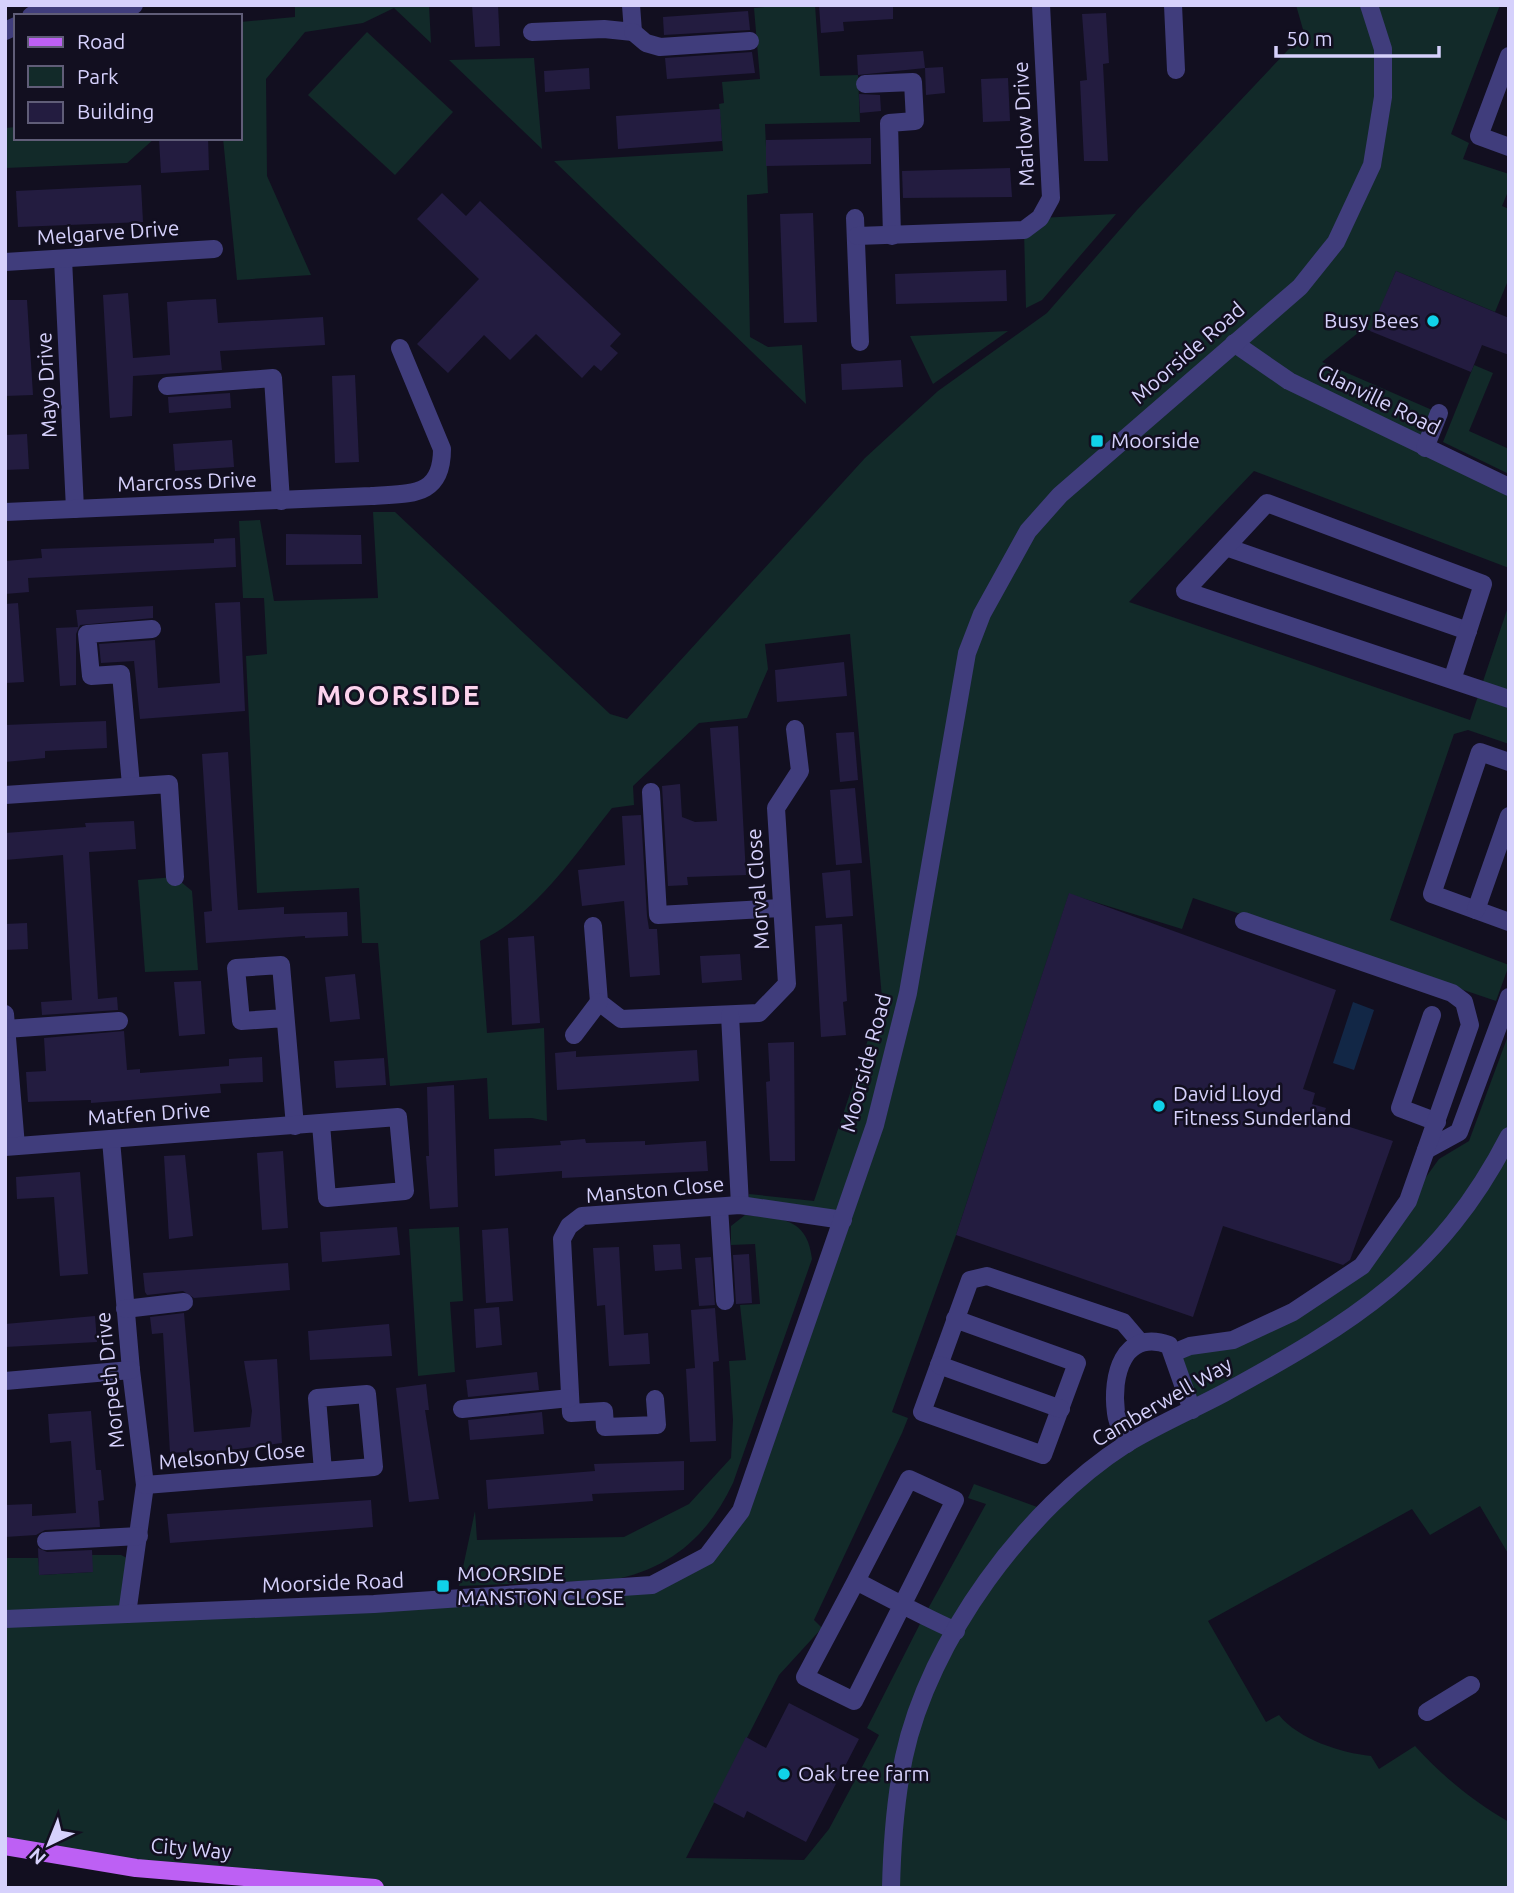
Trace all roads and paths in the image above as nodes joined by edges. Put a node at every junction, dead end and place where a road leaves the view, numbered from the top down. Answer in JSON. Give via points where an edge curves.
{"nodes":[{"id":1,"x":134,"y":5,"type":"edge"},
{"id":2,"x":631,"y":5,"type":"edge"},
{"id":3,"x":1041,"y":5,"type":"edge"},
{"id":4,"x":1173,"y":5,"type":"edge"},
{"id":5,"x":1368,"y":5,"type":"edge"},
{"id":6,"x":35,"y":11,"type":"edge"},
{"id":7,"x":532,"y":32,"type":"dead end"},
{"id":8,"x":633,"y":32,"type":"junction"},
{"id":9,"x":750,"y":41,"type":"dead end"},
{"id":10,"x":1509,"y":56,"type":"edge"},
{"id":11,"x":1176,"y":70,"type":"dead end"},
{"id":12,"x":865,"y":84,"type":"dead end"},
{"id":13,"x":1509,"y":147,"type":"edge"},
{"id":14,"x":855,"y":218,"type":"dead end"},
{"id":15,"x":857,"y":236,"type":"junction"},
{"id":16,"x":892,"y":236,"type":"junction"},
{"id":17,"x":214,"y":248,"type":"dead end"},
{"id":18,"x":63,"y":259,"type":"junction"},
{"id":19,"x":5,"y":262,"type":"edge"},
{"id":20,"x":860,"y":342,"type":"dead end"},
{"id":21,"x":1234,"y":344,"type":"junction"},
{"id":22,"x":400,"y":348,"type":"dead end"},
{"id":23,"x":167,"y":386,"type":"dead end"},
{"id":24,"x":1439,"y":413,"type":"dead end"},
{"id":25,"x":1424,"y":448,"type":"junction"},
{"id":26,"x":1509,"y":487,"type":"edge"},
{"id":27,"x":281,"y":501,"type":"junction"},
{"id":28,"x":75,"y":509,"type":"junction"},
{"id":29,"x":5,"y":512,"type":"edge"},
{"id":30,"x":1226,"y":547,"type":"junction"},
{"id":31,"x":152,"y":629,"type":"dead end"},
{"id":32,"x":1468,"y":631,"type":"junction"},
{"id":33,"x":1452,"y":680,"type":"junction"},
{"id":34,"x":1509,"y":699,"type":"edge"},
{"id":35,"x":796,"y":729,"type":"dead end"},
{"id":36,"x":1509,"y":762,"type":"edge"},
{"id":37,"x":131,"y":785,"type":"junction"},
{"id":38,"x":651,"y":792,"type":"dead end"},
{"id":39,"x":5,"y":795,"type":"edge"},
{"id":40,"x":1509,"y":816,"type":"edge"},
{"id":41,"x":175,"y":877,"type":"dead end"},
{"id":42,"x":781,"y":908,"type":"junction"},
{"id":43,"x":1476,"y":910,"type":"junction"},
{"id":44,"x":1244,"y":921,"type":"dead end"},
{"id":45,"x":1509,"y":922,"type":"edge"},
{"id":46,"x":593,"y":926,"type":"dead end"},
{"id":47,"x":1509,"y":997,"type":"edge"},
{"id":48,"x":599,"y":1002,"type":"junction"},
{"id":49,"x":5,"y":1014,"type":"edge"},
{"id":50,"x":730,"y":1015,"type":"junction"},
{"id":51,"x":1432,"y":1015,"type":"dead end"},
{"id":52,"x":285,"y":1018,"type":"dead end"},
{"id":53,"x":119,"y":1021,"type":"dead end"},
{"id":54,"x":573,"y":1035,"type":"dead end"},
{"id":55,"x":6,"y":1038,"type":"edge"},
{"id":56,"x":1437,"y":1122,"type":"junction"},
{"id":57,"x":320,"y":1124,"type":"junction"},
{"id":58,"x":295,"y":1126,"type":"junction"},
{"id":59,"x":1509,"y":1136,"type":"edge"},
{"id":60,"x":111,"y":1140,"type":"junction"},
{"id":61,"x":10,"y":1146,"type":"edge"},
{"id":62,"x":1426,"y":1150,"type":"junction"},
{"id":63,"x":740,"y":1205,"type":"junction"},
{"id":64,"x":719,"y":1207,"type":"junction"},
{"id":65,"x":843,"y":1220,"type":"junction"},
{"id":66,"x":725,"y":1301,"type":"dead end"},
{"id":67,"x":184,"y":1302,"type":"dead end"},
{"id":68,"x":125,"y":1309,"type":"junction"},
{"id":69,"x":955,"y":1319,"type":"junction"},
{"id":70,"x":1140,"y":1342,"type":"junction"},
{"id":71,"x":1173,"y":1353,"type":"junction"},
{"id":72,"x":939,"y":1365,"type":"junction"},
{"id":73,"x":131,"y":1370,"type":"junction"},
{"id":74,"x":5,"y":1381,"type":"edge"},
{"id":75,"x":570,"y":1398,"type":"junction"},
{"id":76,"x":655,"y":1399,"type":"dead end"},
{"id":77,"x":462,"y":1409,"type":"dead end"},
{"id":78,"x":1061,"y":1409,"type":"junction"},
{"id":79,"x":1192,"y":1410,"type":"junction"},
{"id":80,"x":1127,"y":1444,"type":"junction"},
{"id":81,"x":323,"y":1471,"type":"junction"},
{"id":82,"x":145,"y":1485,"type":"junction"},
{"id":83,"x":139,"y":1536,"type":"junction"},
{"id":84,"x":46,"y":1541,"type":"dead end"},
{"id":85,"x":856,"y":1581,"type":"junction"},
{"id":86,"x":902,"y":1605,"type":"junction"},
{"id":87,"x":127,"y":1614,"type":"junction"},
{"id":88,"x":5,"y":1619,"type":"edge"},
{"id":89,"x":956,"y":1632,"type":"junction"},
{"id":90,"x":1471,"y":1685,"type":"dead end"},
{"id":91,"x":1427,"y":1712,"type":"dead end"},
{"id":92,"x":5,"y":1846,"type":"edge"},
{"id":93,"x":374,"y":1888,"type":"edge"},
{"id":94,"x":891,"y":1888,"type":"edge"}],
"edges":[{"from":1,"to":6,"type":"street"},
{"from":2,"to":8,"type":"street"},
{"from":3,"to":16,"type":"street","name":"Marlow Drive","via":[[1051,198],[1040,218],[1024,230]]},
{"from":4,"to":11,"type":"street"},
{"from":5,"to":21,"type":"street","name":"Moorside Road","via":[[1383,49],[1383,97],[1372,166],[1336,242],[1300,287]]},
{"from":7,"to":8,"type":"street"},
{"from":8,"to":9,"type":"street","via":[[660,47]]},
{"from":10,"to":13,"type":"street","via":[[1479,136]]},
{"from":12,"to":16,"type":"street","via":[[913,82],[915,121],[889,124]]},
{"from":14,"to":15,"type":"street"},
{"from":15,"to":16,"type":"street","name":"Marlow Drive"},
{"from":15,"to":20,"type":"street"},
{"from":17,"to":18,"type":"street","name":"Melgarve Drive"},
{"from":18,"to":19,"type":"street","name":"Melgarve Drive"},
{"from":18,"to":28,"type":"street","name":"Mayo Drive"},
{"from":21,"to":25,"type":"street","name":"Glanville Road","via":[[1289,381]]},
{"from":21,"to":65,"type":"street","name":"Moorside Road","via":[[1060,495],[1028,531],[982,614],[967,653],[954,715],[908,993],[875,1125]]},
{"from":22,"to":27,"type":"street","name":"Marcross Drive","via":[[442,449],[442,467],[435,481],[424,490]]},
{"from":23,"to":27,"type":"street","via":[[273,378]]},
{"from":24,"to":25,"type":"street"},
{"from":25,"to":26,"type":"street","name":"Glanville Road"},
{"from":27,"to":28,"type":"street","name":"Marcross Drive"},
{"from":28,"to":29,"type":"street","name":"Marcross Drive"},
{"from":30,"to":32,"type":"street"},
{"from":30,"to":32,"type":"street","via":[[1267,503],[1483,584]]},
{"from":30,"to":33,"type":"street","via":[[1185,591]]},
{"from":31,"to":37,"type":"street","via":[[87,634],[91,676],[121,674]]},
{"from":32,"to":33,"type":"street"},
{"from":33,"to":34,"type":"street"},
{"from":35,"to":42,"type":"street","name":"Morval Close","via":[[800,771],[776,808]]},
{"from":36,"to":43,"type":"street","via":[[1480,752],[1432,894]]},
{"from":37,"to":39,"type":"street"},
{"from":37,"to":41,"type":"street","via":[[169,784]]},
{"from":38,"to":42,"type":"street","via":[[658,915]]},
{"from":40,"to":43,"type":"street"},
{"from":42,"to":50,"type":"street","name":"Morval Close","via":[[787,984],[760,1013]]},
{"from":43,"to":45,"type":"street"},
{"from":44,"to":56,"type":"street","via":[[1452,993],[1464,1002],[1470,1025]]},
{"from":46,"to":48,"type":"street"},
{"from":47,"to":62,"type":"street","via":[[1459,1132]]},
{"from":48,"to":50,"type":"street","name":"Morval Close","via":[[621,1019]]},
{"from":48,"to":54,"type":"street"},
{"from":49,"to":55,"type":"street"},
{"from":50,"to":63,"type":"street"},
{"from":51,"to":56,"type":"street","via":[[1400,1108]]},
{"from":52,"to":58,"type":"street"},
{"from":53,"to":55,"type":"street"},
{"from":55,"to":61,"type":"street"},
{"from":56,"to":62,"type":"street"},
{"from":57,"to":57,"type":"street","name":"Matfen Drive","via":[[327,1198],[405,1191],[398,1117]]},
{"from":57,"to":58,"type":"street","name":"Matfen Drive"},
{"from":58,"to":60,"type":"street","name":"Matfen Drive"},
{"from":59,"to":79,"type":"street","name":"Camberwell Way","via":[[1484,1184],[1455,1224],[1405,1276],[1348,1322]]},
{"from":60,"to":61,"type":"street","name":"Matfen Drive"},
{"from":60,"to":68,"type":"street","name":"Morpeth Drive"},
{"from":62,"to":71,"type":"street","via":[[1408,1201],[1362,1266],[1293,1312],[1233,1340]]},
{"from":63,"to":64,"type":"street","name":"Manston Close"},
{"from":63,"to":65,"type":"street","name":"Manston Close"},
{"from":64,"to":66,"type":"street"},
{"from":64,"to":75,"type":"street","name":"Manston Close","via":[[582,1216],[569,1226],[562,1239]]},
{"from":65,"to":87,"type":"street","name":"Moorside Road","via":[[741,1511],[706,1556],[652,1585],[428,1601]]},
{"from":67,"to":68,"type":"street"},
{"from":68,"to":73,"type":"street","name":"Morpeth Drive"},
{"from":69,"to":70,"type":"street","via":[[970,1280],[987,1276],[1123,1322]]},
{"from":69,"to":72,"type":"street"},
{"from":69,"to":78,"type":"street","via":[[1077,1363]]},
{"from":70,"to":71,"type":"street","via":[[1153,1339],[1169,1345]]},
{"from":70,"to":80,"type":"street","via":[[1124,1355],[1115,1380],[1116,1415]]},
{"from":71,"to":79,"type":"street"},
{"from":72,"to":78,"type":"street"},
{"from":72,"to":78,"type":"street","via":[[922,1412],[934,1417],[1043,1455]]},
{"from":73,"to":74,"type":"street"},
{"from":73,"to":82,"type":"street","name":"Morpeth Drive"},
{"from":75,"to":76,"type":"street","via":[[570,1413],[603,1405],[605,1427],[657,1425]]},
{"from":75,"to":77,"type":"street"},
{"from":79,"to":80,"type":"street","name":"Camberwell Way"},
{"from":80,"to":89,"type":"street","name":"Camberwell Way","via":[[1089,1472],[1030,1528]]},
{"from":81,"to":81,"type":"street","name":"Melsonby Close","via":[[317,1398],[368,1394],[374,1467]]},
{"from":81,"to":82,"type":"street","name":"Melsonby Close"},
{"from":82,"to":83,"type":"street","name":"Morpeth Drive"},
{"from":83,"to":84,"type":"street"},
{"from":83,"to":87,"type":"street","name":"Morpeth Drive"},
{"from":85,"to":86,"type":"street"},
{"from":85,"to":86,"type":"street","via":[[805,1676],[827,1688],[854,1701]]},
{"from":85,"to":86,"type":"street","via":[[909,1479],[955,1500]]},
{"from":86,"to":89,"type":"street"},
{"from":87,"to":88,"type":"street","name":"Moorside Road"},
{"from":89,"to":94,"type":"street","name":"Camberwell Way","via":[[924,1692],[904,1755],[891,1833]]},
{"from":90,"to":91,"type":"street"},
{"from":92,"to":93,"type":"main road","name":"City Way","via":[[136,1868]]}]}
